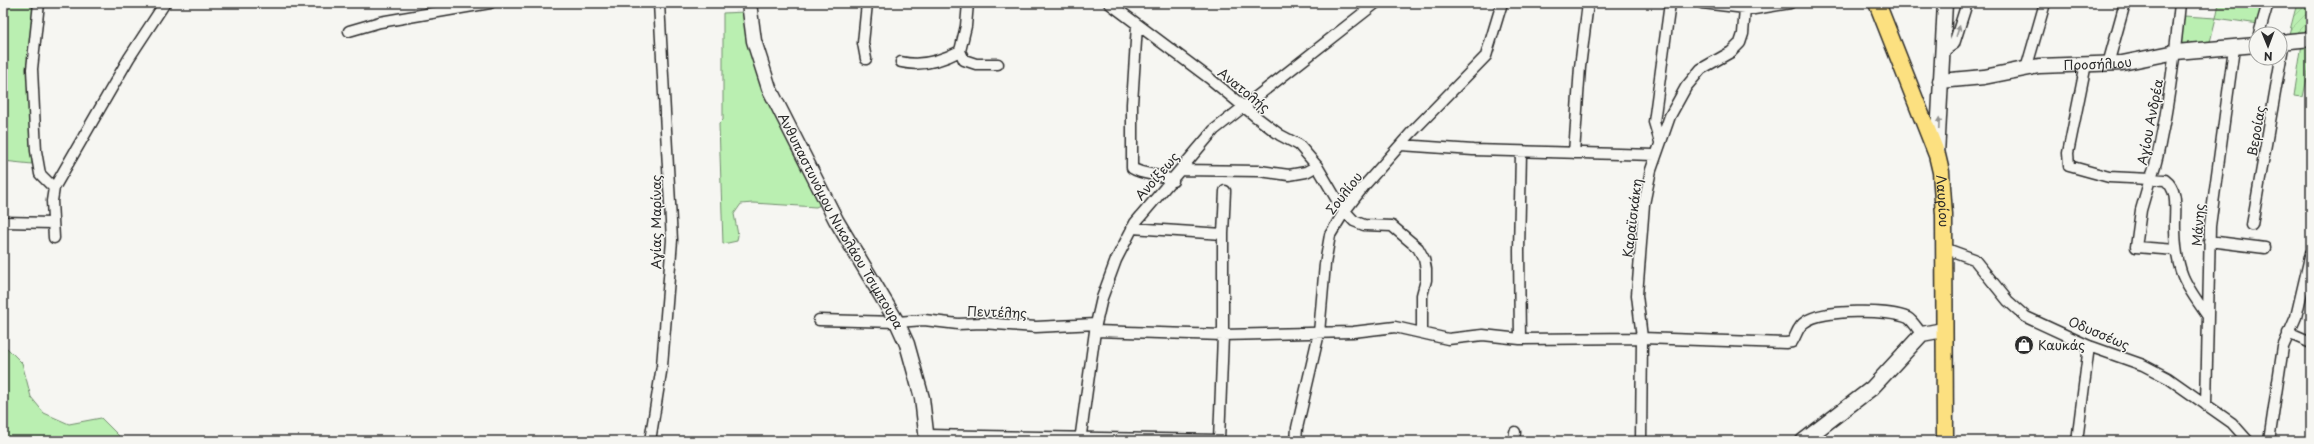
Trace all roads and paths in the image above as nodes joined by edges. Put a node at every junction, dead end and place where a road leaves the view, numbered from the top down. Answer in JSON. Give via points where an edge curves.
{"nodes":[{"id":1,"x":39,"y":3,"type":"edge"},
{"id":2,"x":165,"y":3,"type":"edge"},
{"id":3,"x":490,"y":3,"type":"edge"},
{"id":4,"x":659,"y":3,"type":"edge"},
{"id":5,"x":749,"y":3,"type":"edge"},
{"id":6,"x":867,"y":3,"type":"edge"},
{"id":7,"x":968,"y":3,"type":"edge"},
{"id":8,"x":1110,"y":3,"type":"edge"},
{"id":9,"x":1376,"y":3,"type":"edge"},
{"id":10,"x":1502,"y":3,"type":"edge"},
{"id":11,"x":1588,"y":3,"type":"edge"},
{"id":12,"x":1670,"y":3,"type":"edge"},
{"id":13,"x":1702,"y":3,"type":"edge"},
{"id":14,"x":1790,"y":3,"type":"edge"},
{"id":15,"x":1877,"y":3,"type":"edge"},
{"id":16,"x":1945,"y":3,"type":"edge"},
{"id":17,"x":1967,"y":3,"type":"edge"},
{"id":18,"x":2045,"y":3,"type":"edge"},
{"id":19,"x":2125,"y":3,"type":"edge"},
{"id":20,"x":2180,"y":3,"type":"edge"},
{"id":21,"x":2268,"y":3,"type":"edge"},
{"id":22,"x":1746,"y":8,"type":"junction"},
{"id":23,"x":1137,"y":25,"type":"junction"},
{"id":24,"x":2261,"y":26,"type":"edge"},
{"id":25,"x":348,"y":31,"type":"dead end"},
{"id":26,"x":2311,"y":39,"type":"edge"},
{"id":27,"x":2288,"y":41,"type":"edge"},
{"id":28,"x":2248,"y":44,"type":"edge"},
{"id":29,"x":2234,"y":48,"type":"junction"},
{"id":30,"x":960,"y":52,"type":"junction"},
{"id":31,"x":2176,"y":52,"type":"junction"},
{"id":32,"x":1941,"y":53,"type":"junction"},
{"id":33,"x":866,"y":59,"type":"dead end"},
{"id":34,"x":900,"y":62,"type":"dead end"},
{"id":35,"x":998,"y":64,"type":"dead end"},
{"id":36,"x":2086,"y":64,"type":"junction"},
{"id":37,"x":2108,"y":64,"type":"junction"},
{"id":38,"x":2278,"y":66,"type":"edge"},
{"id":39,"x":2026,"y":69,"type":"junction"},
{"id":40,"x":1940,"y":86,"type":"junction"},
{"id":41,"x":1242,"y":107,"type":"junction"},
{"id":42,"x":1919,"y":108,"type":"junction"},
{"id":43,"x":1660,"y":142,"type":"junction"},
{"id":44,"x":1401,"y":144,"type":"junction"},
{"id":45,"x":1521,"y":152,"type":"junction"},
{"id":46,"x":1574,"y":153,"type":"junction"},
{"id":47,"x":1655,"y":155,"type":"junction"},
{"id":48,"x":1938,"y":155,"type":"junction"},
{"id":49,"x":1317,"y":166,"type":"junction"},
{"id":50,"x":1181,"y":170,"type":"junction"},
{"id":51,"x":2150,"y":179,"type":"junction"},
{"id":52,"x":1172,"y":181,"type":"junction"},
{"id":53,"x":54,"y":188,"type":"junction"},
{"id":54,"x":1225,"y":191,"type":"dead end"},
{"id":55,"x":1344,"y":212,"type":"junction"},
{"id":56,"x":3,"y":222,"type":"edge"},
{"id":57,"x":52,"y":223,"type":"junction"},
{"id":58,"x":2252,"y":225,"type":"dead end"},
{"id":59,"x":1132,"y":228,"type":"junction"},
{"id":60,"x":1223,"y":234,"type":"junction"},
{"id":61,"x":54,"y":238,"type":"dead end"},
{"id":62,"x":2209,"y":241,"type":"junction"},
{"id":63,"x":1944,"y":248,"type":"junction"},
{"id":64,"x":2265,"y":248,"type":"dead end"},
{"id":65,"x":2176,"y":250,"type":"junction"},
{"id":66,"x":2311,"y":253,"type":"edge"},
{"id":67,"x":2207,"y":315,"type":"junction"},
{"id":68,"x":819,"y":320,"type":"dead end"},
{"id":69,"x":897,"y":322,"type":"junction"},
{"id":70,"x":1096,"y":328,"type":"junction"},
{"id":71,"x":1943,"y":330,"type":"junction"},
{"id":72,"x":1422,"y":332,"type":"junction"},
{"id":73,"x":1318,"y":333,"type":"junction"},
{"id":74,"x":2288,"y":333,"type":"junction"},
{"id":75,"x":1922,"y":334,"type":"junction"},
{"id":76,"x":1223,"y":335,"type":"junction"},
{"id":77,"x":1642,"y":338,"type":"junction"},
{"id":78,"x":1520,"y":339,"type":"junction"},
{"id":79,"x":2311,"y":342,"type":"edge"},
{"id":80,"x":2089,"y":346,"type":"junction"},
{"id":81,"x":2206,"y":405,"type":"junction"},
{"id":82,"x":1944,"y":411,"type":"junction"},
{"id":83,"x":927,"y":438,"type":"edge"},
{"id":84,"x":1080,"y":439,"type":"edge"},
{"id":85,"x":650,"y":441,"type":"edge"},
{"id":86,"x":1296,"y":441,"type":"edge"},
{"id":87,"x":1640,"y":441,"type":"edge"},
{"id":88,"x":1803,"y":441,"type":"edge"},
{"id":89,"x":1941,"y":441,"type":"edge"},
{"id":90,"x":1945,"y":441,"type":"edge"},
{"id":91,"x":2078,"y":441,"type":"edge"},
{"id":92,"x":2248,"y":441,"type":"edge"},
{"id":93,"x":2269,"y":441,"type":"edge"}],
"edges":[{"from":1,"to":53,"type":"street","via":[[32,69],[36,152],[40,174]]},
{"from":2,"to":53,"type":"street","via":[[129,58]]},
{"from":3,"to":25,"type":"street","via":[[387,21]]},
{"from":4,"to":85,"type":"street","name":"Αγίας Μαρίνας","via":[[672,240],[662,366]]},
{"from":5,"to":69,"type":"street","name":"Ανθυπαστυνόμου Νικολάου Τσιμπουρα","via":[[754,42],[769,88],[836,220]]},
{"from":6,"to":33,"type":"street","via":[[863,43]]},
{"from":7,"to":30,"type":"street"},
{"from":8,"to":23,"type":"street","name":"Ανατολής"},
{"from":9,"to":41,"type":"street","name":"Ανοίξεως"},
{"from":10,"to":44,"type":"street","name":"Σουλίου","via":[[1486,56]]},
{"from":11,"to":46,"type":"street","via":[[1580,67]]},
{"from":12,"to":43,"type":"street","via":[[1654,122]]},
{"from":13,"to":22,"type":"street"},
{"from":14,"to":22,"type":"street"},
{"from":15,"to":42,"type":"main road","name":"Λαυρίου"},
{"from":16,"to":32,"type":"street"},
{"from":32,"to":17,"type":"street","one_way":true,"via":[[1954,44]]},
{"from":18,"to":39,"type":"street"},
{"from":19,"to":37,"type":"street"},
{"from":20,"to":31,"type":"street","name":"Αγίου Ανδρέα"},
{"from":21,"to":24,"type":"street"},
{"from":22,"to":43,"type":"street","name":"Καραϊσκάκη","via":[[1744,34],[1740,43],[1731,52],[1701,69],[1690,81],[1674,107]]},
{"from":23,"to":41,"type":"street","name":"Ανατολής","via":[[1209,78]]},
{"from":23,"to":52,"type":"street","via":[[1132,104],[1132,168]]},
{"from":26,"to":27,"type":"street"},
{"from":28,"to":29,"type":"street","name":"Προσήλιου"},
{"from":29,"to":31,"type":"street","name":"Προσήλιου"},
{"from":29,"to":62,"type":"street","name":"Μάνης"},
{"from":30,"to":34,"type":"street","via":[[934,63]]},
{"from":30,"to":35,"type":"street","via":[[964,60],[970,62]]},
{"from":31,"to":37,"type":"street","name":"Προσήλιου","via":[[2137,61]]},
{"from":31,"to":51,"type":"street","name":"Αγίου Ανδρέα","via":[[2157,159]]},
{"from":32,"to":40,"type":"street"},
{"from":36,"to":37,"type":"street","name":"Προσήλιου"},
{"from":36,"to":39,"type":"street","name":"Προσήλιου"},
{"from":36,"to":51,"type":"street","via":[[2068,153],[2069,166],[2109,177]]},
{"from":38,"to":58,"type":"street","name":"Βεροίας"},
{"from":39,"to":40,"type":"street","name":"Προσήλιου"},
{"from":40,"to":42,"type":"street","via":[[1924,106]]},
{"from":48,"to":40,"type":"street","one_way":true},
{"from":41,"to":49,"type":"street","name":"Ανατολής","via":[[1280,135],[1298,144]]},
{"from":41,"to":50,"type":"street","name":"Ανοίξεως","via":[[1208,136]]},
{"from":42,"to":48,"type":"main road","name":"Λαυρίου"},
{"from":43,"to":47,"type":"street","name":"Καραϊσκάκη"},
{"from":44,"to":45,"type":"street"},
{"from":44,"to":55,"type":"street","name":"Σουλίου"},
{"from":45,"to":46,"type":"street"},
{"from":45,"to":78,"type":"street"},
{"from":46,"to":47,"type":"street"},
{"from":47,"to":77,"type":"street","name":"Καραϊσκάκη","via":[[1644,204],[1638,286],[1637,303]]},
{"from":48,"to":63,"type":"main road","name":"Λαυρίου","via":[[1944,201]]},
{"from":49,"to":50,"type":"street","via":[[1306,172],[1289,175],[1260,171]]},
{"from":49,"to":55,"type":"street","name":"Ανατολής"},
{"from":50,"to":52,"type":"street","name":"Ανοίξεως"},
{"from":51,"to":65,"type":"street","name":"Αγίου Ανδρέα","via":[[2165,180],[2173,191]]},
{"from":51,"to":65,"type":"street","via":[[2141,210],[2136,247]]},
{"from":52,"to":59,"type":"street","name":"Ανοίξεως","via":[[1148,206]]},
{"from":53,"to":57,"type":"street"},
{"from":54,"to":60,"type":"street"},
{"from":55,"to":72,"type":"street","via":[[1360,224],[1392,226],[1420,251],[1426,263],[1427,274],[1422,295]]},
{"from":55,"to":73,"type":"street","name":"Σουλίου","via":[[1334,227],[1328,244]]},
{"from":56,"to":57,"type":"street"},
{"from":57,"to":61,"type":"street"},
{"from":59,"to":60,"type":"street"},
{"from":59,"to":70,"type":"street","name":"Ανοίξεως","via":[[1107,282]]},
{"from":60,"to":76,"type":"street"},
{"from":62,"to":64,"type":"street"},
{"from":62,"to":67,"type":"street","name":"Μάνης"},
{"from":63,"to":71,"type":"main road","name":"Λαυρίου"},
{"from":63,"to":80,"type":"street","name":"Οδυσσέως","via":[[1974,259],[2008,301],[2026,317]]},
{"from":65,"to":67,"type":"street","name":"Αγίου Ανδρέα","via":[[2180,272]]},
{"from":66,"to":74,"type":"street","via":[[2299,307]]},
{"from":67,"to":81,"type":"street","name":"Μάνης"},
{"from":68,"to":69,"type":"street","name":"Πεντέλης"},
{"from":69,"to":70,"type":"street","name":"Πεντέλης","via":[[924,320],[958,324]]},
{"from":69,"to":83,"type":"street","name":"Ανθυπαστυνόμου Νικολάου Τσιμπουρα","via":[[914,365],[922,398]]},
{"from":70,"to":76,"type":"street","name":"Πεντέλης"},
{"from":70,"to":84,"type":"street","name":"Ανοίξεως"},
{"from":71,"to":75,"type":"street"},
{"from":71,"to":82,"type":"main road","name":"Λαυρίου"},
{"from":72,"to":73,"type":"street","name":"Πεντέλης","via":[[1395,327]]},
{"from":72,"to":78,"type":"street","name":"Πεντέλης","via":[[1448,338],[1483,335]]},
{"from":73,"to":76,"type":"street","name":"Πεντέλης"},
{"from":73,"to":86,"type":"street","name":"Σουλίου"},
{"from":74,"to":79,"type":"street"},
{"from":74,"to":93,"type":"street","via":[[2282,354]]},
{"from":75,"to":77,"type":"street","name":"Πεντέλης","via":[[1910,319],[1856,312],[1810,319],[1797,330],[1792,342],[1786,343]]},
{"from":75,"to":88,"type":"street","via":[[1872,388]]},
{"from":76,"to":84,"type":"street","via":[[1219,440]]},
{"from":77,"to":78,"type":"street","name":"Πεντέλης"},
{"from":77,"to":87,"type":"street","name":"Καραϊσκάκη"},
{"from":80,"to":81,"type":"street","name":"Οδυσσέως","via":[[2144,365],[2168,378]]},
{"from":80,"to":91,"type":"street"},
{"from":81,"to":92,"type":"street","name":"Οδυσσέως","via":[[2232,423]]},
{"from":82,"to":89,"type":"main road","name":"Λαυρίου"},
{"from":82,"to":90,"type":"main road","name":"Λαυρίου"},
{"from":83,"to":84,"type":"street"}]}
